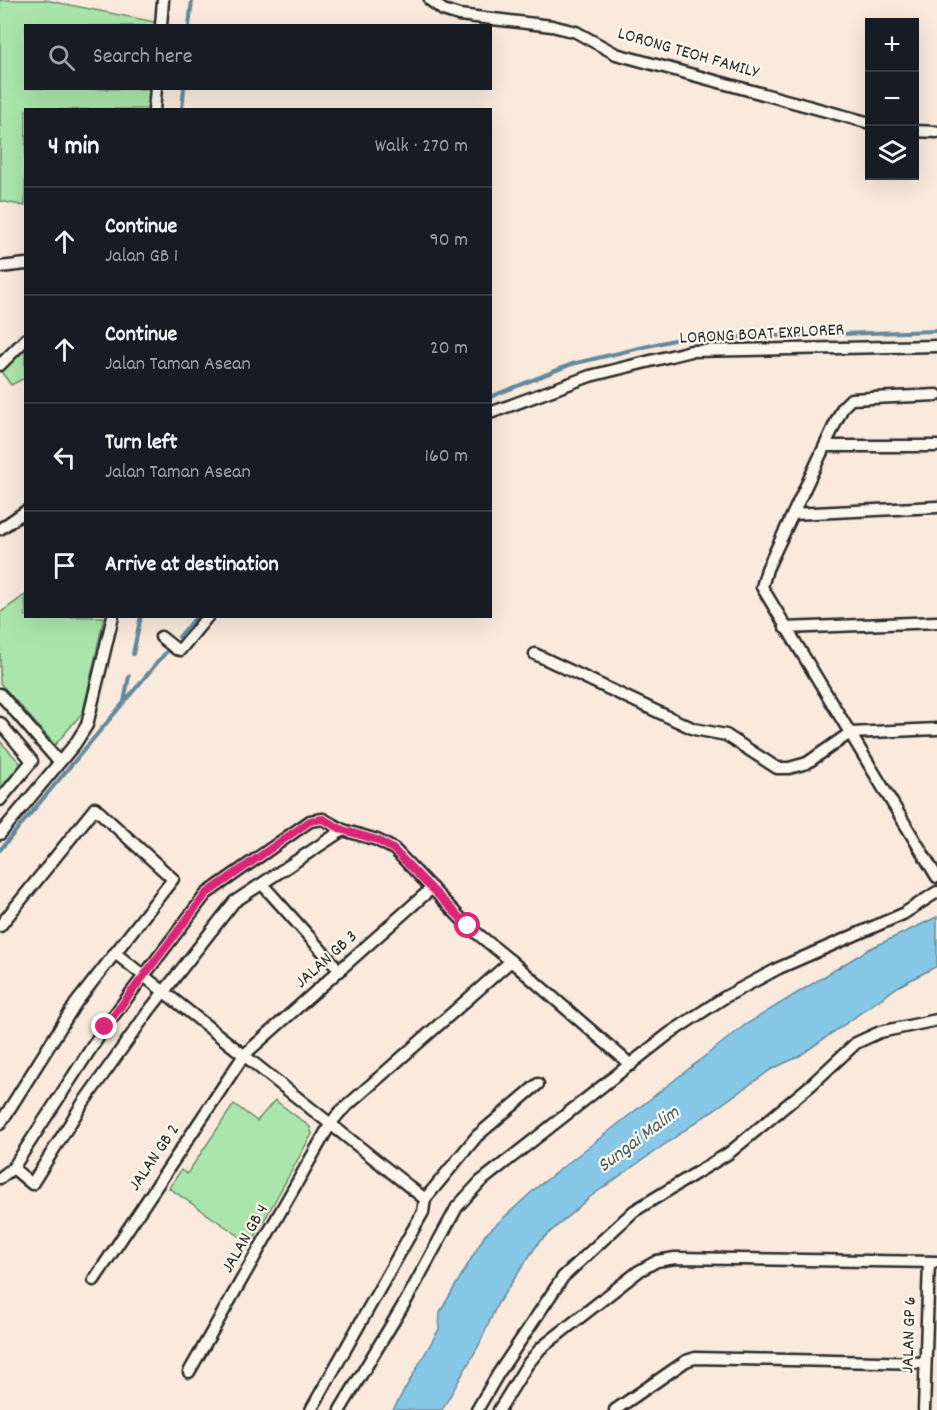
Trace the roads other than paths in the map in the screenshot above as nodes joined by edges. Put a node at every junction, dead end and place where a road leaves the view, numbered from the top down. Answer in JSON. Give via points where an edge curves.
{"nodes":[{"id":1,"x":163,"y":0,"type":"edge"},
{"id":2,"x":430,"y":0,"type":"edge"},
{"id":3,"x":161,"y":24,"type":"edge"},
{"id":4,"x":156,"y":90,"type":"edge"},
{"id":5,"x":154,"y":108,"type":"edge"},
{"id":6,"x":865,"y":122,"type":"edge"},
{"id":7,"x":919,"y":130,"type":"edge"},
{"id":8,"x":937,"y":132,"type":"edge"},
{"id":9,"x":24,"y":264,"type":"edge"},
{"id":10,"x":0,"y":267,"type":"edge"},
{"id":11,"x":24,"y":341,"type":"edge"},
{"id":12,"x":937,"y":346,"type":"edge"},
{"id":13,"x":0,"y":365,"type":"edge"},
{"id":14,"x":937,"y":395,"type":"edge"},
{"id":15,"x":492,"y":412,"type":"edge"},
{"id":16,"x":825,"y":446,"type":"junction"},
{"id":17,"x":937,"y":446,"type":"edge"},
{"id":18,"x":937,"y":507,"type":"edge"},
{"id":19,"x":24,"y":512,"type":"edge"},
{"id":20,"x":793,"y":514,"type":"junction"},
{"id":21,"x":0,"y":529,"type":"edge"},
{"id":22,"x":113,"y":618,"type":"edge"},
{"id":23,"x":206,"y":618,"type":"edge"},
{"id":24,"x":937,"y":622,"type":"edge"},
{"id":25,"x":785,"y":628,"type":"junction"},
{"id":26,"x":161,"y":637,"type":"dead end"},
{"id":27,"x":535,"y":654,"type":"dead end"},
{"id":28,"x":0,"y":694,"type":"edge"},
{"id":29,"x":0,"y":723,"type":"edge"},
{"id":30,"x":937,"y":729,"type":"edge"},
{"id":31,"x":850,"y":733,"type":"junction"},
{"id":32,"x":59,"y":762,"type":"junction"},
{"id":33,"x":0,"y":800,"type":"edge"},
{"id":34,"x":343,"y":830,"type":"junction"},
{"id":35,"x":0,"y":834,"type":"edge"},
{"id":36,"x":937,"y":877,"type":"edge"},
{"id":37,"x":262,"y":884,"type":"junction"},
{"id":38,"x":432,"y":888,"type":"junction"},
{"id":39,"x":937,"y":892,"type":"edge"},
{"id":40,"x":0,"y":926,"type":"edge"},
{"id":41,"x":115,"y":953,"type":"junction"},
{"id":42,"x":511,"y":961,"type":"junction"},
{"id":43,"x":340,"y":971,"type":"junction"},
{"id":44,"x":144,"y":976,"type":"junction"},
{"id":45,"x":164,"y":992,"type":"junction"},
{"id":46,"x":937,"y":1020,"type":"edge"},
{"id":47,"x":244,"y":1055,"type":"junction"},
{"id":48,"x":632,"y":1065,"type":"junction"},
{"id":49,"x":538,"y":1084,"type":"dead end"},
{"id":50,"x":331,"y":1123,"type":"junction"},
{"id":51,"x":0,"y":1124,"type":"edge"},
{"id":52,"x":14,"y":1168,"type":"junction"},
{"id":53,"x":0,"y":1178,"type":"edge"},
{"id":54,"x":426,"y":1198,"type":"junction"},
{"id":55,"x":933,"y":1262,"type":"edge"},
{"id":56,"x":94,"y":1280,"type":"dead end"},
{"id":57,"x":925,"y":1363,"type":"junction"},
{"id":58,"x":189,"y":1372,"type":"dead end"},
{"id":59,"x":311,"y":1410,"type":"edge"},
{"id":60,"x":340,"y":1410,"type":"edge"},
{"id":61,"x":477,"y":1410,"type":"edge"},
{"id":62,"x":499,"y":1410,"type":"edge"},
{"id":63,"x":615,"y":1410,"type":"edge"},
{"id":64,"x":924,"y":1410,"type":"edge"}],
"edges":[{"from":1,"to":3,"type":"street"},
{"from":2,"to":6,"type":"street","name":"LORONG TEOH FAMILY","via":[[459,15],[576,32],[616,54]]},
{"from":4,"to":5,"type":"street"},
{"from":7,"to":8,"type":"street"},
{"from":9,"to":10,"type":"street"},
{"from":11,"to":13,"type":"street"},
{"from":12,"to":15,"type":"street","name":"LORONG BOAT EXPLORER","via":[[691,351],[590,376]]},
{"from":14,"to":16,"type":"street","via":[[851,399],[843,407]]},
{"from":16,"to":17,"type":"street"},
{"from":16,"to":20,"type":"street"},
{"from":18,"to":20,"type":"street"},
{"from":19,"to":21,"type":"street"},
{"from":20,"to":25,"type":"street","via":[[762,587]]},
{"from":22,"to":32,"type":"street","via":[[87,725]]},
{"from":23,"to":26,"type":"street","via":[[180,650]]},
{"from":24,"to":25,"type":"street"},
{"from":25,"to":31,"type":"street"},
{"from":27,"to":31,"type":"street","via":[[694,729],[726,735],[777,768],[807,763]]},
{"from":28,"to":32,"type":"street"},
{"from":29,"to":33,"type":"street","via":[[32,760]]},
{"from":30,"to":31,"type":"street"},
{"from":31,"to":36,"type":"street"},
{"from":32,"to":35,"type":"street"},
{"from":34,"to":37,"type":"street"},
{"from":34,"to":38,"type":"street","via":[[393,849]]},
{"from":34,"to":44,"type":"street","via":[[323,819],[310,821],[217,885]]},
{"from":37,"to":43,"type":"street"},
{"from":37,"to":45,"type":"street","via":[[234,902]]},
{"from":38,"to":42,"type":"street","via":[[468,926]]},
{"from":38,"to":43,"type":"street","name":"JALAN GB 3"},
{"from":39,"to":48,"type":"street","via":[[903,914],[739,989],[670,1033]]},
{"from":40,"to":41,"type":"street","via":[[94,808],[172,879]]},
{"from":41,"to":44,"type":"street"},
{"from":41,"to":51,"type":"street","via":[[76,1003]]},
{"from":42,"to":48,"type":"street"},
{"from":42,"to":50,"type":"street","name":"JALAN GB 4"},
{"from":43,"to":47,"type":"street","name":"JALAN GB 3"},
{"from":44,"to":45,"type":"street"},
{"from":44,"to":52,"type":"street","via":[[105,1027]]},
{"from":45,"to":47,"type":"street"},
{"from":45,"to":52,"type":"street","via":[[83,1103],[32,1184]]},
{"from":46,"to":61,"type":"street","via":[[880,1032],[856,1043],[729,1153],[634,1211],[563,1277]]},
{"from":47,"to":50,"type":"street"},
{"from":47,"to":56,"type":"street","name":"JALAN GB 2"},
{"from":48,"to":60,"type":"street","via":[[517,1151],[457,1207]]},
{"from":49,"to":54,"type":"street","via":[[477,1136]]},
{"from":50,"to":54,"type":"street"},
{"from":50,"to":58,"type":"street","name":"JALAN GB 4"},
{"from":52,"to":53,"type":"street"},
{"from":54,"to":59,"type":"street","via":[[423,1212]]},
{"from":55,"to":57,"type":"street","name":"JALAN GP 6"},
{"from":55,"to":62,"type":"street","via":[[804,1258],[657,1261],[541,1348]]},
{"from":57,"to":63,"type":"street","via":[[695,1358]]},
{"from":57,"to":64,"type":"street","name":"JALAN GP 6"}]}
